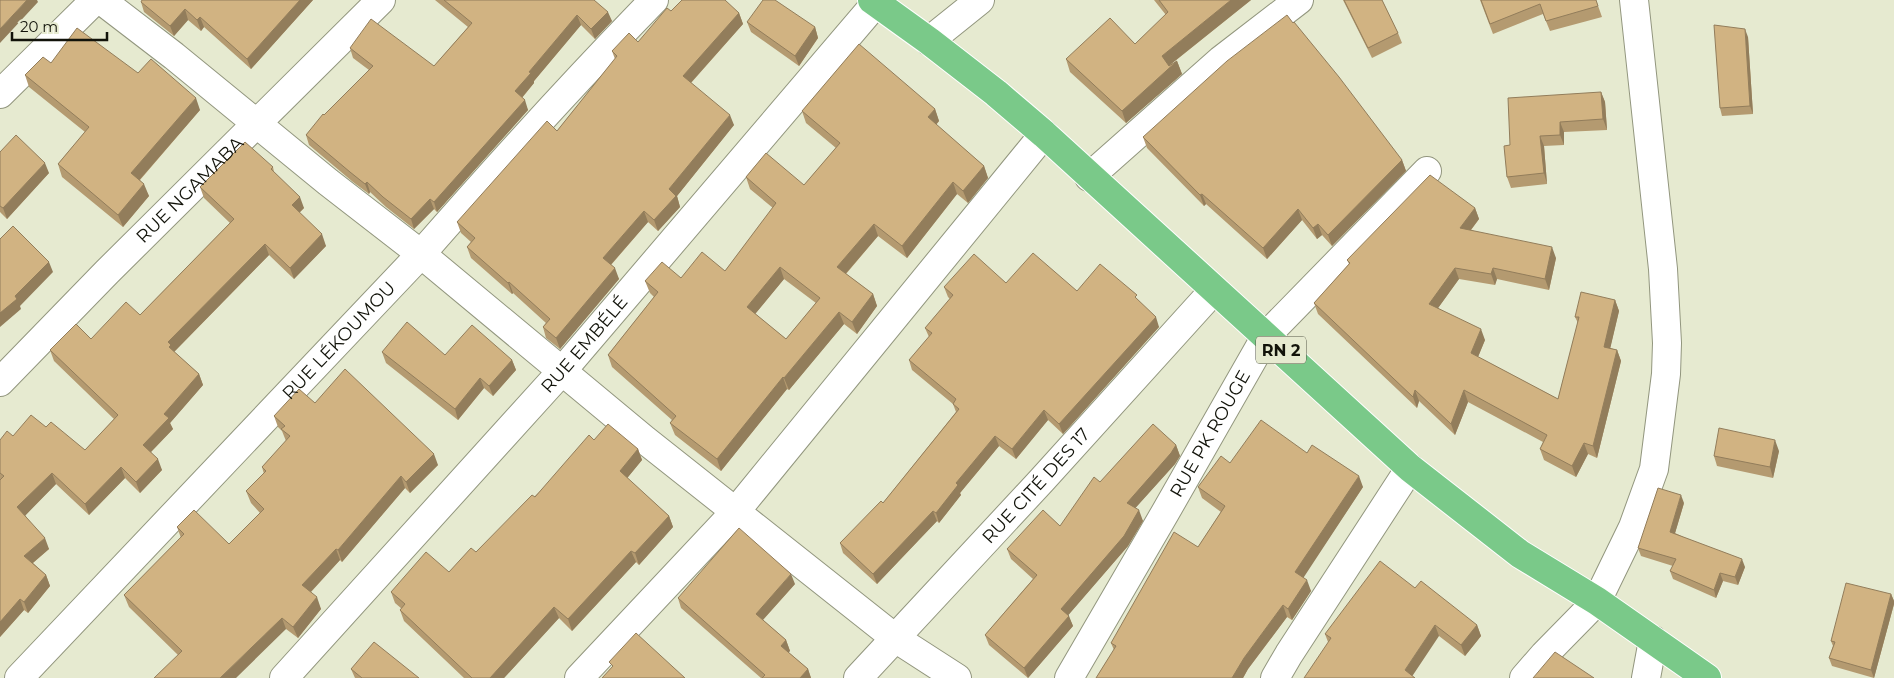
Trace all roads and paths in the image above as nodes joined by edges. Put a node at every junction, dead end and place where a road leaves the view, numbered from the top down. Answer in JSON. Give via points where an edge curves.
{"nodes":[{"id":1,"x":95,"y":0,"type":"edge"},
{"id":2,"x":101,"y":0,"type":"edge"},
{"id":3,"x":381,"y":0,"type":"edge"},
{"id":4,"x":654,"y":0,"type":"edge"},
{"id":5,"x":980,"y":0,"type":"edge"},
{"id":6,"x":1299,"y":0,"type":"edge"},
{"id":7,"x":1634,"y":0,"type":"edge"},
{"id":8,"x":874,"y":1,"type":"edge"},
{"id":9,"x":929,"y":41,"type":"junction"},
{"id":10,"x":0,"y":94,"type":"edge"},
{"id":11,"x":257,"y":124,"type":"junction"},
{"id":12,"x":1044,"y":134,"type":"junction"},
{"id":13,"x":1427,"y":171,"type":"dead end"},
{"id":14,"x":1089,"y":177,"type":"junction"},
{"id":15,"x":421,"y":254,"type":"junction"},
{"id":16,"x":1214,"y":290,"type":"junction"},
{"id":17,"x":1266,"y":336,"type":"junction"},
{"id":18,"x":562,"y":371,"type":"junction"},
{"id":19,"x":0,"y":382,"type":"edge"},
{"id":20,"x":1410,"y":468,"type":"junction"},
{"id":21,"x":736,"y":511,"type":"junction"},
{"id":22,"x":1597,"y":600,"type":"junction"},
{"id":23,"x":895,"y":638,"type":"junction"},
{"id":24,"x":1653,"y":640,"type":"junction"},
{"id":25,"x":19,"y":678,"type":"edge"},
{"id":26,"x":284,"y":678,"type":"edge"},
{"id":27,"x":579,"y":678,"type":"edge"},
{"id":28,"x":858,"y":678,"type":"edge"},
{"id":29,"x":957,"y":678,"type":"edge"},
{"id":30,"x":1069,"y":678,"type":"edge"},
{"id":31,"x":1275,"y":678,"type":"edge"},
{"id":32,"x":1524,"y":678,"type":"edge"},
{"id":33,"x":1646,"y":678,"type":"edge"},
{"id":34,"x":1707,"y":678,"type":"edge"}],
"edges":[{"from":1,"to":10,"type":"street"},
{"from":2,"to":11,"type":"street"},
{"from":3,"to":11,"type":"street","name":"RUE NGAMABA"},
{"from":4,"to":15,"type":"street","name":"RUE LÉKOUMOU"},
{"from":5,"to":9,"type":"street"},
{"from":6,"to":14,"type":"street","via":[[1222,60]]},
{"from":7,"to":22,"type":"street","via":[[1663,269],[1666,374],[1654,469],[1633,527]]},
{"from":8,"to":9,"type":"highway","number":"RN 2"},
{"from":8,"to":18,"type":"street","name":"RUE EMBÉLÉ"},
{"from":9,"to":12,"type":"highway","number":"RN 2"},
{"from":11,"to":15,"type":"street"},
{"from":11,"to":19,"type":"street","name":"RUE NGAMABA"},
{"from":12,"to":14,"type":"highway","number":"RN 2"},
{"from":12,"to":21,"type":"street"},
{"from":13,"to":17,"type":"street","name":"RUE PK ROUGE"},
{"from":14,"to":16,"type":"highway","number":"RN 2"},
{"from":15,"to":18,"type":"street"},
{"from":15,"to":25,"type":"street","name":"RUE LÉKOUMOU"},
{"from":16,"to":17,"type":"highway","number":"RN 2"},
{"from":16,"to":23,"type":"street","name":"RUE CITÉ DES 17"},
{"from":17,"to":20,"type":"highway","number":"RN 2"},
{"from":17,"to":30,"type":"street","name":"RUE PK ROUGE"},
{"from":18,"to":21,"type":"street"},
{"from":18,"to":26,"type":"street","name":"RUE EMBÉLÉ"},
{"from":20,"to":22,"type":"highway","number":"RN 2","via":[[1520,554]]},
{"from":20,"to":31,"type":"street"},
{"from":21,"to":23,"type":"street"},
{"from":21,"to":27,"type":"street"},
{"from":22,"to":24,"type":"highway","number":"RN 2"},
{"from":22,"to":32,"type":"street"},
{"from":23,"to":28,"type":"street","name":"RUE CITÉ DES 17"},
{"from":23,"to":29,"type":"street"},
{"from":24,"to":33,"type":"street"},
{"from":24,"to":34,"type":"highway","number":"RN 2"}]}
